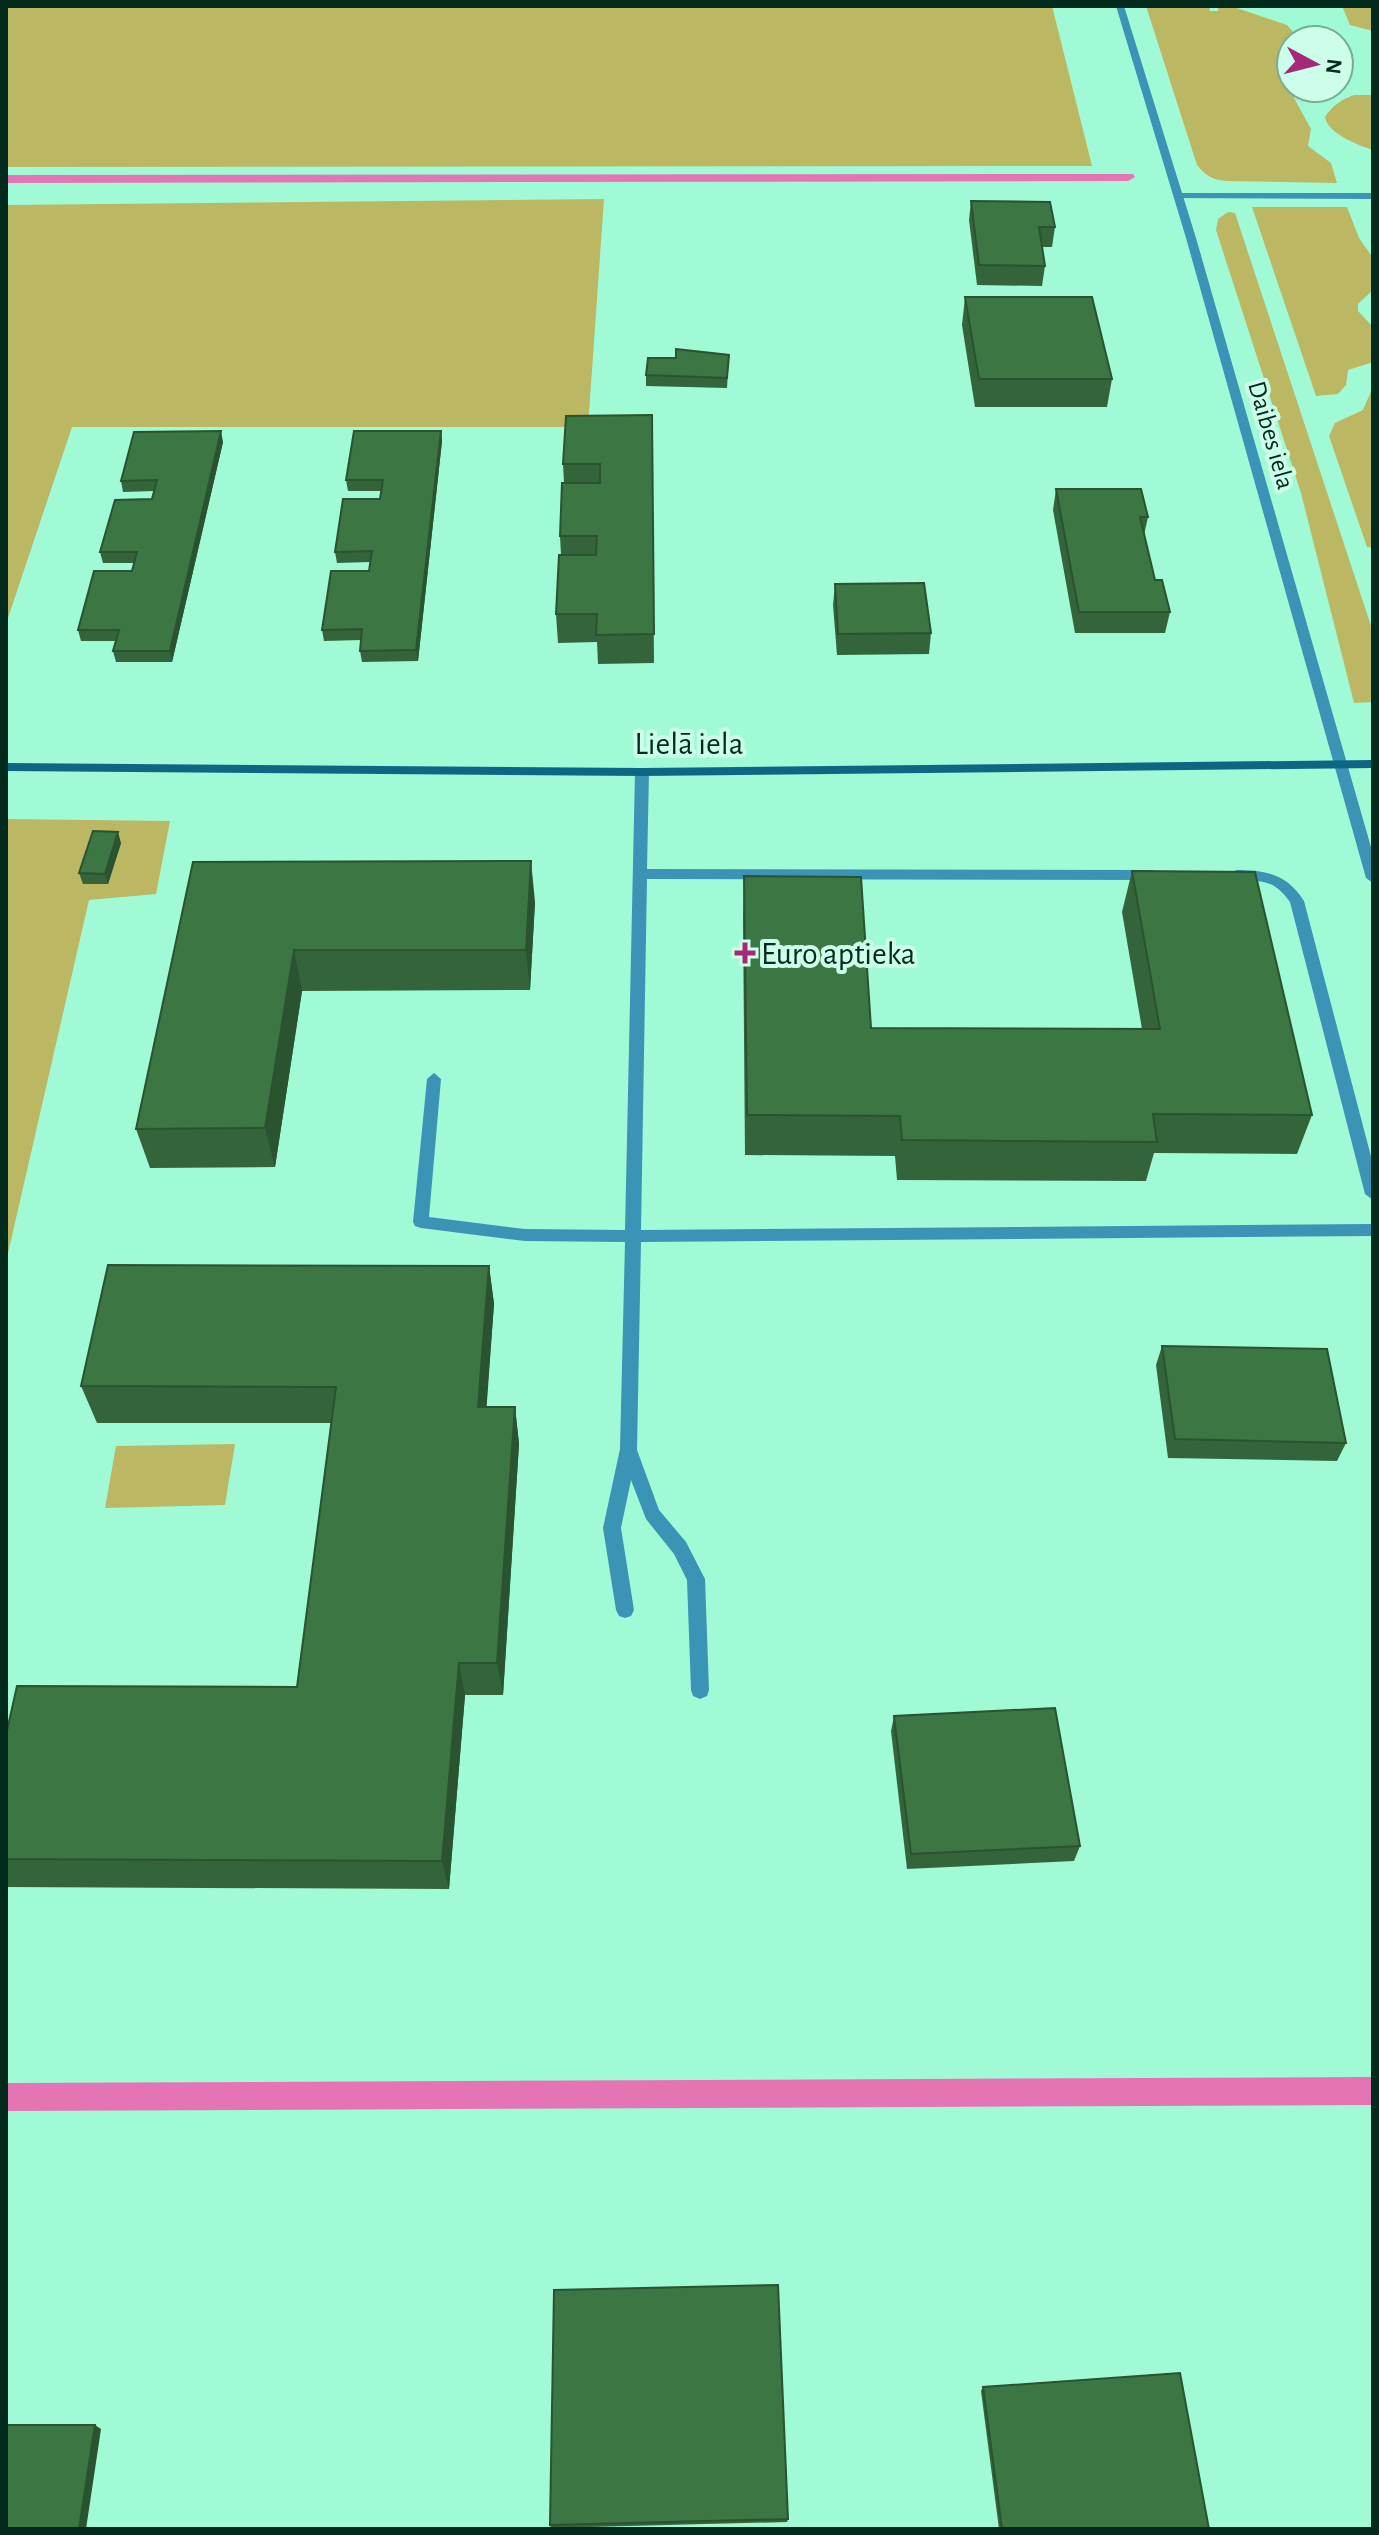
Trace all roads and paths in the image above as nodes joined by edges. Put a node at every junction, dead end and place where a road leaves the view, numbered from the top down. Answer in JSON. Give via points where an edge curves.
{"nodes":[{"id":1,"x":1120,"y":6,"type":"edge"},
{"id":2,"x":1179,"y":196,"type":"junction"},
{"id":3,"x":1373,"y":196,"type":"edge"},
{"id":4,"x":1342,"y":764,"type":"junction"},
{"id":5,"x":1373,"y":764,"type":"edge"},
{"id":6,"x":6,"y":767,"type":"edge"},
{"id":7,"x":642,"y":772,"type":"junction"},
{"id":8,"x":641,"y":874,"type":"junction"},
{"id":9,"x":1172,"y":875,"type":"edge"},
{"id":10,"x":1219,"y":875,"type":"edge"},
{"id":11,"x":1373,"y":878,"type":"edge"},
{"id":12,"x":434,"y":1079,"type":"dead end"},
{"id":13,"x":1373,"y":1194,"type":"edge"},
{"id":14,"x":1373,"y":1230,"type":"edge"},
{"id":15,"x":633,"y":1236,"type":"junction"},
{"id":16,"x":629,"y":1449,"type":"junction"},
{"id":17,"x":625,"y":1610,"type":"dead end"},
{"id":18,"x":700,"y":1690,"type":"dead end"}],
"edges":[{"from":1,"to":2,"type":"street","name":"Daibes iela"},
{"from":2,"to":3,"type":"street"},
{"from":2,"to":4,"type":"street","name":"Daibes iela"},
{"from":4,"to":5,"type":"street","name":"Lielā iela"},
{"from":4,"to":7,"type":"street","name":"Lielā iela"},
{"from":4,"to":11,"type":"street","name":"Daibes iela"},
{"from":6,"to":7,"type":"street","name":"Lielā iela"},
{"from":7,"to":8,"type":"street"},
{"from":8,"to":9,"type":"street"},
{"from":8,"to":15,"type":"street"},
{"from":10,"to":13,"type":"street","via":[[1266,875],[1285,884],[1297,901]]},
{"from":12,"to":15,"type":"street","via":[[421,1222],[525,1235]]},
{"from":14,"to":15,"type":"street"},
{"from":15,"to":16,"type":"street"},
{"from":16,"to":17,"type":"street","via":[[612,1528]]},
{"from":16,"to":18,"type":"street","via":[[652,1514],[680,1548],[696,1579]]}]}
